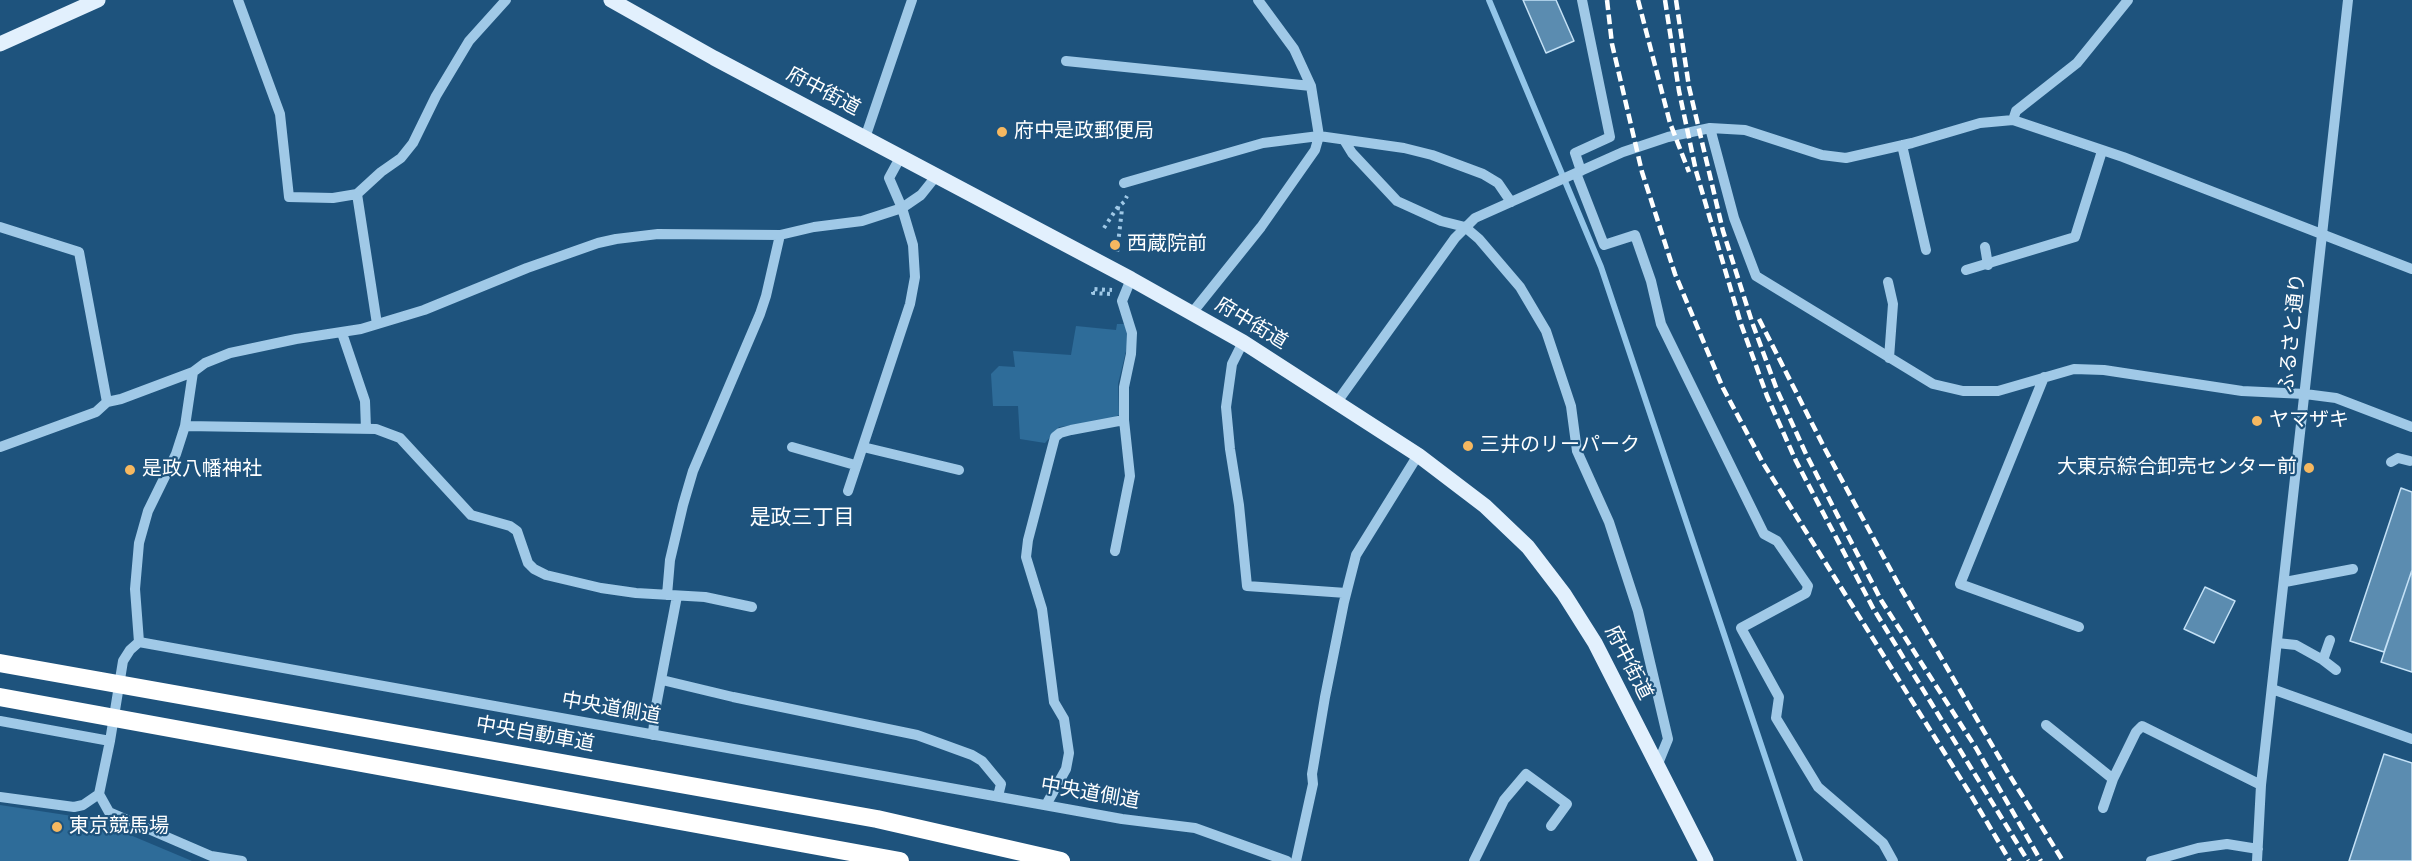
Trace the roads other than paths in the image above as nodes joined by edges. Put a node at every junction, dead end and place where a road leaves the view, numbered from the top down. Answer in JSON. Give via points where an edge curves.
{"nodes":[{"id":1,"x":98,"y":0,"type":"edge"},
{"id":2,"x":238,"y":0,"type":"edge"},
{"id":3,"x":506,"y":0,"type":"edge"},
{"id":4,"x":611,"y":0,"type":"edge"},
{"id":5,"x":912,"y":0,"type":"edge"},
{"id":6,"x":1258,"y":0,"type":"edge"},
{"id":7,"x":1582,"y":0,"type":"edge"},
{"id":8,"x":2128,"y":0,"type":"edge"},
{"id":9,"x":2348,"y":0,"type":"edge"},
{"id":10,"x":0,"y":44,"type":"edge"},
{"id":11,"x":1066,"y":61,"type":"dead end"},
{"id":12,"x":1311,"y":86,"type":"junction"},
{"id":13,"x":2013,"y":120,"type":"junction"},
{"id":14,"x":1710,"y":128,"type":"junction"},
{"id":15,"x":1319,"y":136,"type":"junction"},
{"id":16,"x":865,"y":138,"type":"junction"},
{"id":17,"x":1344,"y":140,"type":"junction"},
{"id":18,"x":1902,"y":145,"type":"junction"},
{"id":19,"x":2102,"y":151,"type":"junction"},
{"id":20,"x":901,"y":156,"type":"junction"},
{"id":21,"x":1576,"y":173,"type":"junction"},
{"id":22,"x":937,"y":175,"type":"junction"},
{"id":23,"x":1124,"y":183,"type":"dead end"},
{"id":24,"x":357,"y":194,"type":"junction"},
{"id":25,"x":1511,"y":202,"type":"junction"},
{"id":26,"x":902,"y":208,"type":"junction"},
{"id":27,"x":0,"y":227,"type":"edge"},
{"id":28,"x":1465,"y":227,"type":"junction"},
{"id":29,"x":2322,"y":233,"type":"junction"},
{"id":30,"x":780,"y":235,"type":"junction"},
{"id":31,"x":1985,"y":247,"type":"dead end"},
{"id":32,"x":1926,"y":250,"type":"dead end"},
{"id":33,"x":1988,"y":265,"type":"junction"},
{"id":34,"x":2412,"y":269,"type":"edge"},
{"id":35,"x":1966,"y":270,"type":"dead end"},
{"id":36,"x":1131,"y":279,"type":"junction"},
{"id":37,"x":1888,"y":282,"type":"dead end"},
{"id":38,"x":1192,"y":312,"type":"junction"},
{"id":39,"x":377,"y":324,"type":"junction"},
{"id":40,"x":342,"y":333,"type":"junction"},
{"id":41,"x":1243,"y":342,"type":"junction"},
{"id":42,"x":1889,"y":358,"type":"junction"},
{"id":43,"x":193,"y":372,"type":"junction"},
{"id":44,"x":2044,"y":377,"type":"junction"},
{"id":45,"x":2305,"y":394,"type":"junction"},
{"id":46,"x":107,"y":402,"type":"junction"},
{"id":47,"x":1337,"y":402,"type":"junction"},
{"id":48,"x":1124,"y":420,"type":"junction"},
{"id":49,"x":185,"y":426,"type":"junction"},
{"id":50,"x":2412,"y":426,"type":"edge"},
{"id":51,"x":366,"y":429,"type":"junction"},
{"id":52,"x":0,"y":447,"type":"edge"},
{"id":53,"x":792,"y":447,"type":"dead end"},
{"id":54,"x":864,"y":447,"type":"junction"},
{"id":55,"x":1418,"y":455,"type":"junction"},
{"id":56,"x":2410,"y":461,"type":"dead end"},
{"id":57,"x":2391,"y":462,"type":"dead end"},
{"id":58,"x":855,"y":465,"type":"junction"},
{"id":59,"x":959,"y":470,"type":"dead end"},
{"id":60,"x":848,"y":491,"type":"dead end"},
{"id":61,"x":1115,"y":551,"type":"dead end"},
{"id":62,"x":2353,"y":569,"type":"dead end"},
{"id":63,"x":2285,"y":582,"type":"junction"},
{"id":64,"x":1346,"y":593,"type":"junction"},
{"id":65,"x":672,"y":595,"type":"junction"},
{"id":66,"x":752,"y":607,"type":"dead end"},
{"id":67,"x":2079,"y":627,"type":"dead end"},
{"id":68,"x":2330,"y":640,"type":"dead end"},
{"id":69,"x":139,"y":642,"type":"junction"},
{"id":70,"x":2277,"y":643,"type":"junction"},
{"id":71,"x":2323,"y":660,"type":"junction"},
{"id":72,"x":0,"y":663,"type":"edge"},
{"id":73,"x":2336,"y":670,"type":"dead end"},
{"id":74,"x":662,"y":680,"type":"junction"},
{"id":75,"x":2271,"y":689,"type":"junction"},
{"id":76,"x":0,"y":697,"type":"edge"},
{"id":77,"x":0,"y":721,"type":"edge"},
{"id":78,"x":2046,"y":725,"type":"dead end"},
{"id":79,"x":653,"y":735,"type":"junction"},
{"id":80,"x":2412,"y":739,"type":"edge"},
{"id":81,"x":110,"y":741,"type":"junction"},
{"id":82,"x":1657,"y":766,"type":"junction"},
{"id":83,"x":2113,"y":779,"type":"junction"},
{"id":84,"x":2261,"y":785,"type":"junction"},
{"id":85,"x":99,"y":794,"type":"junction"},
{"id":86,"x":998,"y":796,"type":"junction"},
{"id":87,"x":0,"y":797,"type":"edge"},
{"id":88,"x":1047,"y":805,"type":"junction"},
{"id":89,"x":2103,"y":808,"type":"dead end"},
{"id":90,"x":1551,"y":826,"type":"dead end"},
{"id":91,"x":2258,"y":849,"type":"junction"},
{"id":92,"x":1706,"y":859,"type":"edge"},
{"id":93,"x":242,"y":861,"type":"edge"},
{"id":94,"x":900,"y":861,"type":"edge"},
{"id":95,"x":1061,"y":861,"type":"edge"},
{"id":96,"x":1287,"y":861,"type":"edge"},
{"id":97,"x":1296,"y":861,"type":"edge"},
{"id":98,"x":1474,"y":861,"type":"edge"},
{"id":99,"x":1893,"y":861,"type":"edge"},
{"id":100,"x":2151,"y":861,"type":"edge"},
{"id":101,"x":2257,"y":861,"type":"edge"}],
"edges":[{"from":1,"to":10,"type":"main road"},
{"from":2,"to":24,"type":"street","via":[[280,114],[289,197]]},
{"from":3,"to":24,"type":"street","via":[[469,41],[413,143],[401,158]]},
{"from":4,"to":16,"type":"main road","name":"府中街道"},
{"from":5,"to":16,"type":"street"},
{"from":6,"to":12,"type":"street","via":[[1294,49]]},
{"from":7,"to":21,"type":"street","via":[[1610,137],[1575,153]]},
{"from":8,"to":13,"type":"street","via":[[2077,63],[2016,111]]},
{"from":9,"to":29,"type":"street","name":"ふるさと通り"},
{"from":11,"to":12,"type":"street"},
{"from":12,"to":15,"type":"street"},
{"from":13,"to":18,"type":"street","via":[[1980,123]]},
{"from":13,"to":19,"type":"street"},
{"from":14,"to":18,"type":"street","via":[[1744,130],[1822,155],[1846,158]]},
{"from":14,"to":21,"type":"street","via":[[1645,144]]},
{"from":14,"to":42,"type":"street","via":[[1734,218],[1756,276]]},
{"from":15,"to":17,"type":"street"},
{"from":15,"to":23,"type":"street","via":[[1263,143]]},
{"from":15,"to":38,"type":"street","via":[[1315,150],[1261,227]]},
{"from":16,"to":20,"type":"main road","name":"府中街道"},
{"from":17,"to":25,"type":"street","via":[[1404,148],[1454,163],[1498,183]]},
{"from":17,"to":28,"type":"street","via":[[1397,201]]},
{"from":18,"to":32,"type":"street"},
{"from":19,"to":29,"type":"street"},
{"from":19,"to":33,"type":"street","via":[[2074,237]]},
{"from":20,"to":22,"type":"main road","name":"府中街道"},
{"from":20,"to":26,"type":"street","via":[[889,178]]},
{"from":21,"to":25,"type":"street"},
{"from":21,"to":99,"type":"street","via":[[1604,245],[1635,235],[1661,324],[1764,534],[1777,541],[1808,586],[1806,593],[1741,628],[1779,697],[1776,718],[1818,787],[1883,843]]},
{"from":22,"to":26,"type":"street","via":[[921,195]]},
{"from":22,"to":36,"type":"main road","name":"府中街道"},
{"from":24,"to":39,"type":"street"},
{"from":25,"to":28,"type":"street","via":[[1475,218]]},
{"from":26,"to":30,"type":"street","via":[[862,221]]},
{"from":26,"to":54,"type":"street","via":[[913,245],[915,277]]},
{"from":27,"to":46,"type":"street","via":[[79,252]]},
{"from":28,"to":47,"type":"street"},
{"from":28,"to":82,"type":"street","via":[[1520,287],[1546,331],[1571,406],[1577,452],[1609,522],[1638,611],[1668,739]]},
{"from":29,"to":34,"type":"street"},
{"from":29,"to":45,"type":"street","name":"ふるさと通り"},
{"from":30,"to":39,"type":"street","via":[[658,234],[616,239]]},
{"from":30,"to":65,"type":"street","via":[[756,325],[682,505],[670,560]]},
{"from":31,"to":33,"type":"street"},
{"from":33,"to":35,"type":"street"},
{"from":36,"to":38,"type":"main road","name":"府中街道"},
{"from":36,"to":48,"type":"street","via":[[1122,301],[1131,333]]},
{"from":37,"to":42,"type":"street","via":[[1893,304]]},
{"from":38,"to":41,"type":"main road","name":"府中街道"},
{"from":39,"to":40,"type":"street"},
{"from":40,"to":43,"type":"street","via":[[230,353]]},
{"from":40,"to":51,"type":"street","via":[[365,401]]},
{"from":41,"to":47,"type":"main road","name":"府中街道"},
{"from":41,"to":64,"type":"street","via":[[1232,364],[1226,407],[1247,586]]},
{"from":42,"to":44,"type":"street","via":[[1933,384],[1963,391],[1998,391]]},
{"from":43,"to":46,"type":"street"},
{"from":43,"to":49,"type":"street"},
{"from":44,"to":45,"type":"street","via":[[2074,369],[2104,370],[2241,391]]},
{"from":44,"to":67,"type":"street","via":[[1960,584]]},
{"from":45,"to":50,"type":"street","via":[[2336,398]]},
{"from":45,"to":63,"type":"street","name":"ふるさと通り"},
{"from":46,"to":52,"type":"street","via":[[96,412]]},
{"from":47,"to":55,"type":"main road","name":"府中街道"},
{"from":48,"to":61,"type":"street","via":[[1130,476]]},
{"from":48,"to":88,"type":"street","via":[[1055,437],[1028,540],[1026,557],[1042,609],[1054,702],[1064,719],[1069,753],[1066,769]]},
{"from":49,"to":51,"type":"street"},
{"from":49,"to":69,"type":"street","via":[[148,511],[139,543],[135,589]]},
{"from":51,"to":65,"type":"street","via":[[400,438],[471,515],[517,531],[534,569],[601,588]]},
{"from":53,"to":58,"type":"street"},
{"from":54,"to":58,"type":"street"},
{"from":54,"to":59,"type":"street"},
{"from":55,"to":64,"type":"street","via":[[1356,555]]},
{"from":55,"to":82,"type":"main road","name":"府中街道","via":[[1485,506],[1528,547],[1595,643]]},
{"from":56,"to":57,"type":"street","via":[[2398,458]]},
{"from":58,"to":60,"type":"street"},
{"from":62,"to":63,"type":"street"},
{"from":63,"to":70,"type":"street","name":"ふるさと通り"},
{"from":64,"to":97,"type":"street"},
{"from":65,"to":66,"type":"street"},
{"from":65,"to":74,"type":"street"},
{"from":68,"to":71,"type":"street"},
{"from":69,"to":79,"type":"street","name":"中央道側道"},
{"from":69,"to":81,"type":"street","via":[[123,661]]},
{"from":70,"to":71,"type":"street","via":[[2296,645]]},
{"from":70,"to":75,"type":"street","name":"ふるさと通り"},
{"from":71,"to":73,"type":"street"},
{"from":72,"to":95,"type":"highway","name":"中央自動車道","via":[[877,819]]},
{"from":74,"to":79,"type":"street"},
{"from":74,"to":86,"type":"street","via":[[916,735],[982,760],[1001,784]]},
{"from":75,"to":80,"type":"street"},
{"from":75,"to":84,"type":"street","name":"ふるさと通り"},
{"from":76,"to":94,"type":"highway"},
{"from":77,"to":81,"type":"street"},
{"from":78,"to":83,"type":"street"},
{"from":79,"to":86,"type":"street","name":"中央道側道"},
{"from":81,"to":85,"type":"street"},
{"from":82,"to":92,"type":"main road","name":"府中街道"},
{"from":83,"to":84,"type":"street","via":[[2142,726]]},
{"from":83,"to":89,"type":"street"},
{"from":84,"to":91,"type":"street","name":"ふるさと通り"},
{"from":85,"to":87,"type":"street","via":[[74,807]]},
{"from":85,"to":93,"type":"street","via":[[109,812],[211,856]]},
{"from":86,"to":88,"type":"street","name":"中央道側道"},
{"from":88,"to":96,"type":"street","name":"中央道側道","via":[[1195,828]]},
{"from":90,"to":98,"type":"street","via":[[1567,804],[1526,774],[1504,800]]},
{"from":91,"to":100,"type":"street","via":[[2217,845]]},
{"from":91,"to":101,"type":"street"}]}
